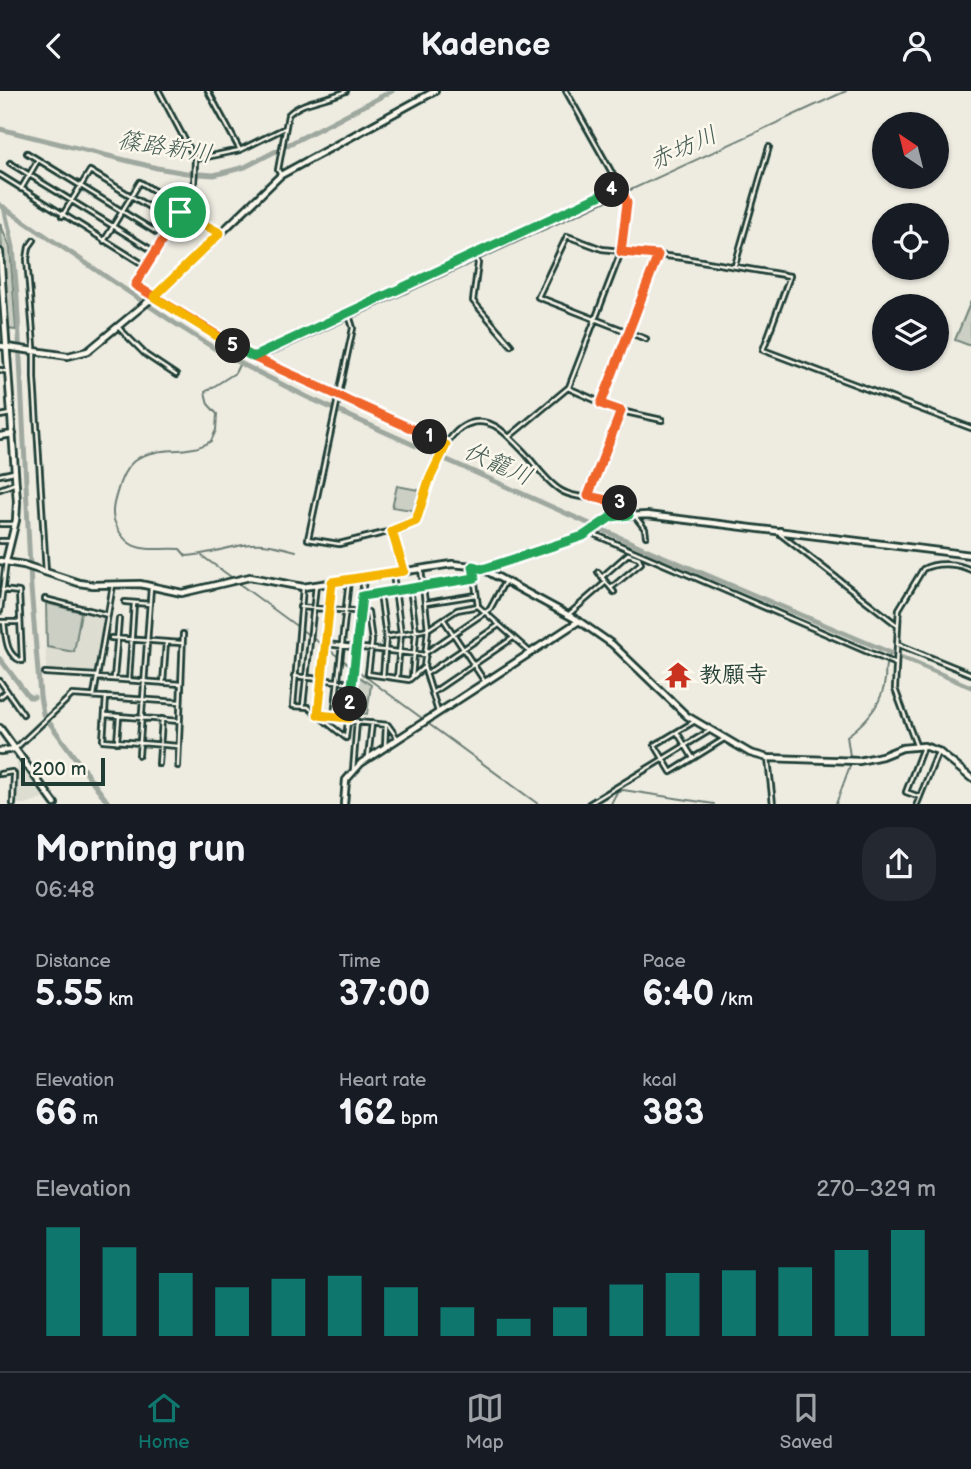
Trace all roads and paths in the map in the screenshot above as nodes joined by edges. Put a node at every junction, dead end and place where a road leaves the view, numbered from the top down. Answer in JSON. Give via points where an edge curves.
{"nodes":[{"id":1,"x":159,"y":91,"type":"edge"},
{"id":2,"x":208,"y":91,"type":"edge"},
{"id":3,"x":346,"y":91,"type":"edge"},
{"id":4,"x":435,"y":91,"type":"edge"},
{"id":5,"x":566,"y":91,"type":"edge"},
{"id":6,"x":285,"y":130,"type":"junction"},
{"id":7,"x":769,"y":147,"type":"dead end"},
{"id":8,"x":240,"y":150,"type":"junction"},
{"id":9,"x":27,"y":153,"type":"dead end"},
{"id":10,"x":38,"y":160,"type":"junction"},
{"id":11,"x":195,"y":161,"type":"junction"},
{"id":12,"x":10,"y":163,"type":"dead end"},
{"id":13,"x":281,"y":174,"type":"junction"},
{"id":14,"x":30,"y":175,"type":"junction"},
{"id":15,"x":0,"y":176,"type":"edge"},
{"id":16,"x":80,"y":186,"type":"junction"},
{"id":17,"x":621,"y":187,"type":"junction"},
{"id":18,"x":21,"y":189,"type":"junction"},
{"id":19,"x":131,"y":196,"type":"junction"},
{"id":20,"x":72,"y":200,"type":"junction"},
{"id":21,"x":181,"y":210,"type":"junction"},
{"id":22,"x":122,"y":212,"type":"junction"},
{"id":23,"x":62,"y":216,"type":"junction"},
{"id":24,"x":174,"y":222,"type":"junction"},
{"id":25,"x":113,"y":226,"type":"junction"},
{"id":26,"x":220,"y":233,"type":"junction"},
{"id":27,"x":164,"y":237,"type":"junction"},
{"id":28,"x":34,"y":240,"type":"dead end"},
{"id":29,"x":104,"y":241,"type":"junction"},
{"id":30,"x":155,"y":251,"type":"junction"},
{"id":31,"x":0,"y":252,"type":"edge"},
{"id":32,"x":621,"y":252,"type":"junction"},
{"id":33,"x":474,"y":255,"type":"junction"},
{"id":34,"x":658,"y":255,"type":"junction"},
{"id":35,"x":146,"y":266,"type":"junction"},
{"id":36,"x":734,"y":267,"type":"junction"},
{"id":37,"x":1,"y":279,"type":"edge"},
{"id":38,"x":153,"y":298,"type":"junction"},
{"id":39,"x":350,"y":316,"type":"junction"},
{"id":40,"x":595,"y":320,"type":"junction"},
{"id":41,"x":118,"y":327,"type":"junction"},
{"id":42,"x":629,"y":333,"type":"junction"},
{"id":43,"x":646,"y":339,"type":"dead end"},
{"id":44,"x":511,"y":345,"type":"dead end"},
{"id":45,"x":0,"y":346,"type":"edge"},
{"id":46,"x":7,"y":347,"type":"junction"},
{"id":47,"x":32,"y":351,"type":"junction"},
{"id":48,"x":253,"y":357,"type":"junction"},
{"id":49,"x":0,"y":370,"type":"edge"},
{"id":50,"x":9,"y":372,"type":"junction"},
{"id":51,"x":176,"y":375,"type":"dead end"},
{"id":52,"x":568,"y":388,"type":"junction"},
{"id":53,"x":338,"y":398,"type":"junction"},
{"id":54,"x":601,"y":404,"type":"junction"},
{"id":55,"x":621,"y":411,"type":"junction"},
{"id":56,"x":12,"y":414,"type":"junction"},
{"id":57,"x":0,"y":416,"type":"edge"},
{"id":58,"x":662,"y":420,"type":"dead end"},
{"id":59,"x":971,"y":428,"type":"edge"},
{"id":60,"x":13,"y":434,"type":"junction"},
{"id":61,"x":0,"y":436,"type":"edge"},
{"id":62,"x":509,"y":437,"type":"junction"},
{"id":63,"x":445,"y":447,"type":"junction"},
{"id":64,"x":16,"y":472,"type":"junction"},
{"id":65,"x":0,"y":474,"type":"edge"},
{"id":66,"x":16,"y":483,"type":"junction"},
{"id":67,"x":0,"y":489,"type":"edge"},
{"id":68,"x":588,"y":496,"type":"junction"},
{"id":69,"x":632,"y":515,"type":"junction"},
{"id":70,"x":0,"y":524,"type":"edge"},
{"id":71,"x":15,"y":524,"type":"junction"},
{"id":72,"x":780,"y":530,"type":"junction"},
{"id":73,"x":392,"y":531,"type":"junction"},
{"id":74,"x":590,"y":532,"type":"junction"},
{"id":75,"x":646,"y":535,"type":"dead end"},
{"id":76,"x":0,"y":541,"type":"edge"},
{"id":77,"x":10,"y":541,"type":"junction"},
{"id":78,"x":971,"y":555,"type":"edge"},
{"id":79,"x":3,"y":561,"type":"edge"},
{"id":80,"x":473,"y":566,"type":"junction"},
{"id":81,"x":421,"y":569,"type":"junction"},
{"id":82,"x":483,"y":569,"type":"junction"},
{"id":83,"x":971,"y":569,"type":"edge"},
{"id":84,"x":43,"y":571,"type":"junction"},
{"id":85,"x":404,"y":571,"type":"junction"},
{"id":86,"x":598,"y":572,"type":"dead end"},
{"id":87,"x":393,"y":573,"type":"junction"},
{"id":88,"x":364,"y":577,"type":"junction"},
{"id":89,"x":602,"y":577,"type":"junction"},
{"id":90,"x":475,"y":578,"type":"junction"},
{"id":91,"x":349,"y":580,"type":"junction"},
{"id":92,"x":505,"y":581,"type":"junction"},
{"id":93,"x":332,"y":582,"type":"junction"},
{"id":94,"x":606,"y":582,"type":"junction"},
{"id":95,"x":113,"y":584,"type":"junction"},
{"id":96,"x":1,"y":585,"type":"edge"},
{"id":97,"x":316,"y":585,"type":"junction"},
{"id":98,"x":151,"y":586,"type":"junction"},
{"id":99,"x":424,"y":586,"type":"junction"},
{"id":100,"x":303,"y":587,"type":"junction"},
{"id":101,"x":410,"y":588,"type":"junction"},
{"id":102,"x":611,"y":588,"type":"junction"},
{"id":103,"x":2,"y":590,"type":"junction"},
{"id":104,"x":395,"y":590,"type":"junction"},
{"id":105,"x":614,"y":592,"type":"dead end"},
{"id":106,"x":380,"y":593,"type":"junction"},
{"id":107,"x":476,"y":595,"type":"junction"},
{"id":108,"x":362,"y":596,"type":"junction"},
{"id":109,"x":45,"y":599,"type":"dead end"},
{"id":110,"x":125,"y":602,"type":"dead end"},
{"id":111,"x":134,"y":603,"type":"junction"},
{"id":112,"x":426,"y":603,"type":"junction"},
{"id":113,"x":149,"y":604,"type":"junction"},
{"id":114,"x":478,"y":606,"type":"junction"},
{"id":115,"x":300,"y":607,"type":"junction"},
{"id":116,"x":314,"y":608,"type":"junction"},
{"id":117,"x":329,"y":610,"type":"junction"},
{"id":118,"x":0,"y":611,"type":"edge"},
{"id":119,"x":345,"y":611,"type":"junction"},
{"id":120,"x":360,"y":613,"type":"junction"},
{"id":121,"x":485,"y":613,"type":"junction"},
{"id":122,"x":108,"y":615,"type":"junction"},
{"id":123,"x":568,"y":615,"type":"junction"},
{"id":124,"x":119,"y":619,"type":"dead end"},
{"id":125,"x":443,"y":619,"type":"junction"},
{"id":126,"x":579,"y":621,"type":"junction"},
{"id":127,"x":2,"y":622,"type":"edge"},
{"id":128,"x":19,"y":622,"type":"junction"},
{"id":129,"x":499,"y":625,"type":"junction"},
{"id":130,"x":898,"y":625,"type":"junction"},
{"id":131,"x":428,"y":629,"type":"junction"},
{"id":132,"x":416,"y":631,"type":"junction"},
{"id":133,"x":183,"y":634,"type":"dead end"},
{"id":134,"x":401,"y":634,"type":"junction"},
{"id":135,"x":453,"y":634,"type":"junction"},
{"id":136,"x":386,"y":637,"type":"junction"},
{"id":137,"x":111,"y":638,"type":"dead end"},
{"id":138,"x":514,"y":638,"type":"junction"},
{"id":139,"x":117,"y":639,"type":"junction"},
{"id":140,"x":132,"y":640,"type":"junction"},
{"id":141,"x":148,"y":641,"type":"junction"},
{"id":142,"x":166,"y":642,"type":"junction"},
{"id":143,"x":183,"y":643,"type":"junction"},
{"id":144,"x":897,"y":645,"type":"junction"},
{"id":145,"x":325,"y":646,"type":"junction"},
{"id":146,"x":342,"y":646,"type":"junction"},
{"id":147,"x":356,"y":648,"type":"junction"},
{"id":148,"x":371,"y":649,"type":"junction"},
{"id":149,"x":463,"y":650,"type":"junction"},
{"id":150,"x":385,"y":651,"type":"junction"},
{"id":151,"x":400,"y":653,"type":"junction"},
{"id":152,"x":531,"y":653,"type":"junction"},
{"id":153,"x":414,"y":654,"type":"junction"},
{"id":154,"x":426,"y":654,"type":"junction"},
{"id":155,"x":897,"y":662,"type":"junction"},
{"id":156,"x":474,"y":665,"type":"junction"},
{"id":157,"x":424,"y":667,"type":"junction"},
{"id":158,"x":45,"y":673,"type":"dead end"},
{"id":159,"x":426,"y":674,"type":"junction"},
{"id":160,"x":971,"y":674,"type":"edge"},
{"id":161,"x":294,"y":676,"type":"junction"},
{"id":162,"x":383,"y":676,"type":"junction"},
{"id":163,"x":96,"y":677,"type":"junction"},
{"id":164,"x":412,"y":677,"type":"junction"},
{"id":165,"x":306,"y":678,"type":"junction"},
{"id":166,"x":397,"y":678,"type":"junction"},
{"id":167,"x":114,"y":679,"type":"junction"},
{"id":168,"x":322,"y":679,"type":"junction"},
{"id":169,"x":129,"y":680,"type":"junction"},
{"id":170,"x":0,"y":681,"type":"edge"},
{"id":171,"x":145,"y":681,"type":"junction"},
{"id":172,"x":338,"y":681,"type":"junction"},
{"id":173,"x":485,"y":682,"type":"junction"},
{"id":174,"x":163,"y":683,"type":"junction"},
{"id":175,"x":353,"y":683,"type":"junction"},
{"id":176,"x":181,"y":684,"type":"junction"},
{"id":177,"x":6,"y":691,"type":"junction"},
{"id":178,"x":432,"y":693,"type":"junction"},
{"id":179,"x":94,"y":695,"type":"junction"},
{"id":180,"x":0,"y":697,"type":"edge"},
{"id":181,"x":106,"y":697,"type":"junction"},
{"id":182,"x":143,"y":699,"type":"junction"},
{"id":183,"x":180,"y":702,"type":"junction"},
{"id":184,"x":303,"y":706,"type":"junction"},
{"id":185,"x":438,"y":712,"type":"junction"},
{"id":186,"x":23,"y":714,"type":"dead end"},
{"id":187,"x":105,"y":715,"type":"junction"},
{"id":188,"x":318,"y":715,"type":"junction"},
{"id":189,"x":119,"y":716,"type":"junction"},
{"id":190,"x":334,"y":716,"type":"junction"},
{"id":191,"x":142,"y":718,"type":"junction"},
{"id":192,"x":162,"y":719,"type":"junction"},
{"id":193,"x":349,"y":719,"type":"junction"},
{"id":194,"x":179,"y":720,"type":"junction"},
{"id":195,"x":357,"y":721,"type":"junction"},
{"id":196,"x":695,"y":722,"type":"junction"},
{"id":197,"x":372,"y":723,"type":"junction"},
{"id":198,"x":386,"y":725,"type":"junction"},
{"id":199,"x":0,"y":728,"type":"edge"},
{"id":200,"x":710,"y":730,"type":"junction"},
{"id":201,"x":677,"y":732,"type":"junction"},
{"id":202,"x":398,"y":739,"type":"junction"},
{"id":203,"x":725,"y":739,"type":"junction"},
{"id":204,"x":117,"y":742,"type":"junction"},
{"id":205,"x":140,"y":744,"type":"junction"},
{"id":206,"x":160,"y":745,"type":"junction"},
{"id":207,"x":685,"y":745,"type":"junction"},
{"id":208,"x":916,"y":745,"type":"junction"},
{"id":209,"x":178,"y":746,"type":"junction"},
{"id":210,"x":923,"y":746,"type":"junction"},
{"id":211,"x":385,"y":747,"type":"junction"},
{"id":212,"x":15,"y":749,"type":"junction"},
{"id":213,"x":0,"y":751,"type":"edge"},
{"id":214,"x":938,"y":751,"type":"junction"},
{"id":215,"x":139,"y":755,"type":"dead end"},
{"id":216,"x":369,"y":758,"type":"junction"},
{"id":217,"x":663,"y":758,"type":"junction"},
{"id":218,"x":693,"y":758,"type":"junction"},
{"id":219,"x":768,"y":758,"type":"junction"},
{"id":220,"x":159,"y":764,"type":"dead end"},
{"id":221,"x":178,"y":767,"type":"dead end"},
{"id":222,"x":354,"y":770,"type":"junction"},
{"id":223,"x":0,"y":774,"type":"edge"},
{"id":224,"x":971,"y":778,"type":"edge"},
{"id":225,"x":920,"y":797,"type":"junction"},
{"id":226,"x":13,"y":804,"type":"edge"},
{"id":227,"x":55,"y":804,"type":"edge"},
{"id":228,"x":344,"y":804,"type":"edge"},
{"id":229,"x":589,"y":804,"type":"edge"},
{"id":230,"x":773,"y":804,"type":"edge"},
{"id":231,"x":917,"y":804,"type":"edge"}],
"edges":[{"from":1,"to":11,"type":"street"},
{"from":2,"to":8,"type":"street"},
{"from":3,"to":6,"type":"street","via":[[292,111]]},
{"from":4,"to":13,"type":"street"},
{"from":5,"to":17,"type":"street"},
{"from":6,"to":8,"type":"street"},
{"from":6,"to":13,"type":"street"},
{"from":7,"to":36,"type":"street"},
{"from":8,"to":11,"type":"street"},
{"from":9,"to":10,"type":"street"},
{"from":10,"to":14,"type":"street"},
{"from":10,"to":16,"type":"street"},
{"from":11,"to":21,"type":"street","via":[[194,188]]},
{"from":12,"to":14,"type":"street"},
{"from":13,"to":26,"type":"street"},
{"from":14,"to":18,"type":"street"},
{"from":14,"to":20,"type":"street"},
{"from":15,"to":18,"type":"street"},
{"from":16,"to":19,"type":"street","via":[[90,171]]},
{"from":16,"to":20,"type":"street"},
{"from":16,"to":22,"type":"street"},
{"from":17,"to":32,"type":"street","via":[[627,203]]},
{"from":17,"to":33,"type":"street"},
{"from":18,"to":23,"type":"street"},
{"from":19,"to":21,"type":"street","via":[[140,183]]},
{"from":19,"to":22,"type":"street"},
{"from":19,"to":24,"type":"street"},
{"from":20,"to":23,"type":"street"},
{"from":20,"to":25,"type":"street"},
{"from":21,"to":24,"type":"street"},
{"from":21,"to":26,"type":"street"},
{"from":22,"to":25,"type":"street"},
{"from":22,"to":27,"type":"street"},
{"from":23,"to":29,"type":"street"},
{"from":24,"to":27,"type":"street"},
{"from":25,"to":29,"type":"street"},
{"from":25,"to":30,"type":"street"},
{"from":26,"to":38,"type":"street"},
{"from":27,"to":30,"type":"street"},
{"from":28,"to":47,"type":"street","via":[[27,260]]},
{"from":29,"to":35,"type":"street"},
{"from":30,"to":35,"type":"street"},
{"from":31,"to":37,"type":"street"},
{"from":32,"to":34,"type":"street"},
{"from":32,"to":40,"type":"street"},
{"from":32,"to":40,"type":"street","via":[[567,236],[538,297]]},
{"from":33,"to":39,"type":"street"},
{"from":33,"to":44,"type":"street","via":[[478,262],[473,301]]},
{"from":34,"to":36,"type":"street"},
{"from":34,"to":42,"type":"street"},
{"from":35,"to":38,"type":"street","via":[[135,285]]},
{"from":36,"to":59,"type":"street","via":[[790,276],[763,350]]},
{"from":37,"to":46,"type":"street"},
{"from":38,"to":41,"type":"street"},
{"from":38,"to":48,"type":"street"},
{"from":39,"to":48,"type":"street"},
{"from":39,"to":53,"type":"street","via":[[353,328]]},
{"from":40,"to":42,"type":"street"},
{"from":40,"to":52,"type":"street"},
{"from":41,"to":47,"type":"street","via":[[79,354]]},
{"from":41,"to":51,"type":"street","via":[[142,352]]},
{"from":42,"to":43,"type":"street"},
{"from":42,"to":54,"type":"street"},
{"from":45,"to":46,"type":"street"},
{"from":46,"to":47,"type":"street"},
{"from":46,"to":50,"type":"street"},
{"from":47,"to":84,"type":"street"},
{"from":48,"to":53,"type":"street"},
{"from":49,"to":50,"type":"street"},
{"from":50,"to":56,"type":"street"},
{"from":52,"to":54,"type":"street"},
{"from":52,"to":62,"type":"street"},
{"from":53,"to":63,"type":"street"},
{"from":53,"to":73,"type":"street","via":[[308,538],[339,544]]},
{"from":54,"to":55,"type":"street"},
{"from":55,"to":58,"type":"street"},
{"from":55,"to":68,"type":"street"},
{"from":56,"to":57,"type":"street"},
{"from":56,"to":60,"type":"street"},
{"from":60,"to":61,"type":"street"},
{"from":60,"to":64,"type":"street"},
{"from":62,"to":63,"type":"street","via":[[491,425],[477,423],[457,430]]},
{"from":62,"to":68,"type":"street","via":[[556,487]]},
{"from":63,"to":73,"type":"street","via":[[416,521]]},
{"from":64,"to":65,"type":"street"},
{"from":64,"to":66,"type":"street"},
{"from":66,"to":67,"type":"street"},
{"from":66,"to":71,"type":"street"},
{"from":68,"to":69,"type":"street","via":[[618,501]]},
{"from":69,"to":72,"type":"street"},
{"from":69,"to":74,"type":"street","via":[[611,517]]},
{"from":69,"to":75,"type":"street"},
{"from":70,"to":71,"type":"street"},
{"from":71,"to":77,"type":"street"},
{"from":72,"to":78,"type":"street"},
{"from":72,"to":130,"type":"street"},
{"from":73,"to":85,"type":"street"},
{"from":74,"to":82,"type":"street"},
{"from":74,"to":155,"type":"street"},
{"from":76,"to":77,"type":"street"},
{"from":77,"to":79,"type":"street"},
{"from":79,"to":84,"type":"street"},
{"from":79,"to":96,"type":"street"},
{"from":80,"to":81,"type":"street"},
{"from":80,"to":82,"type":"street"},
{"from":80,"to":90,"type":"street"},
{"from":81,"to":85,"type":"street"},
{"from":81,"to":99,"type":"street"},
{"from":82,"to":92,"type":"street"},
{"from":83,"to":130,"type":"street","via":[[955,564],[923,569],[899,609]]},
{"from":84,"to":95,"type":"street","via":[[93,586]]},
{"from":85,"to":87,"type":"street"},
{"from":86,"to":89,"type":"street"},
{"from":87,"to":88,"type":"street"},
{"from":87,"to":104,"type":"street"},
{"from":88,"to":91,"type":"street"},
{"from":88,"to":108,"type":"street"},
{"from":89,"to":94,"type":"street"},
{"from":89,"to":102,"type":"street","via":[[628,554],[639,558],[641,563]]},
{"from":90,"to":99,"type":"street"},
{"from":90,"to":107,"type":"street"},
{"from":91,"to":93,"type":"street"},
{"from":91,"to":119,"type":"street"},
{"from":92,"to":121,"type":"street"},
{"from":92,"to":123,"type":"street"},
{"from":93,"to":97,"type":"street"},
{"from":93,"to":117,"type":"street"},
{"from":94,"to":102,"type":"street"},
{"from":94,"to":123,"type":"street"},
{"from":95,"to":98,"type":"street"},
{"from":95,"to":122,"type":"street"},
{"from":96,"to":103,"type":"street"},
{"from":97,"to":100,"type":"street"},
{"from":97,"to":116,"type":"street"},
{"from":98,"to":100,"type":"street","via":[[182,593],[260,577]]},
{"from":98,"to":113,"type":"street"},
{"from":99,"to":101,"type":"street"},
{"from":99,"to":112,"type":"street"},
{"from":100,"to":115,"type":"street"},
{"from":101,"to":104,"type":"street"},
{"from":101,"to":132,"type":"street"},
{"from":102,"to":105,"type":"street"},
{"from":103,"to":118,"type":"street"},
{"from":103,"to":128,"type":"street","via":[[19,592]]},
{"from":104,"to":106,"type":"street"},
{"from":104,"to":134,"type":"street"},
{"from":106,"to":108,"type":"street"},
{"from":106,"to":136,"type":"street"},
{"from":107,"to":112,"type":"street"},
{"from":107,"to":114,"type":"street"},
{"from":108,"to":120,"type":"street"},
{"from":109,"to":122,"type":"street"},
{"from":110,"to":111,"type":"street"},
{"from":111,"to":113,"type":"street"},
{"from":111,"to":140,"type":"street"},
{"from":112,"to":131,"type":"street"},
{"from":113,"to":141,"type":"street"},
{"from":114,"to":121,"type":"street"},
{"from":114,"to":125,"type":"street","via":[[457,610]]},
{"from":115,"to":116,"type":"street"},
{"from":115,"to":161,"type":"street"},
{"from":116,"to":117,"type":"street"},
{"from":116,"to":165,"type":"street"},
{"from":117,"to":119,"type":"street"},
{"from":117,"to":145,"type":"street"},
{"from":119,"to":120,"type":"street"},
{"from":119,"to":146,"type":"street"},
{"from":120,"to":147,"type":"street"},
{"from":120,"to":148,"type":"street","via":[[368,612]]},
{"from":121,"to":129,"type":"street"},
{"from":121,"to":135,"type":"street"},
{"from":122,"to":163,"type":"street"},
{"from":123,"to":126,"type":"street"},
{"from":124,"to":139,"type":"street"},
{"from":125,"to":131,"type":"street"},
{"from":125,"to":135,"type":"street"},
{"from":126,"to":152,"type":"street"},
{"from":126,"to":196,"type":"street","via":[[612,644]]},
{"from":127,"to":128,"type":"street"},
{"from":127,"to":128,"type":"street","via":[[7,648],[19,662]]},
{"from":129,"to":138,"type":"street"},
{"from":129,"to":149,"type":"street"},
{"from":130,"to":144,"type":"street"},
{"from":131,"to":132,"type":"street"},
{"from":131,"to":154,"type":"street"},
{"from":132,"to":134,"type":"street"},
{"from":132,"to":153,"type":"street"},
{"from":133,"to":143,"type":"street"},
{"from":134,"to":136,"type":"street"},
{"from":134,"to":151,"type":"street"},
{"from":135,"to":149,"type":"street"},
{"from":135,"to":154,"type":"street"},
{"from":136,"to":150,"type":"street"},
{"from":137,"to":139,"type":"street"},
{"from":138,"to":152,"type":"street"},
{"from":138,"to":156,"type":"street"},
{"from":139,"to":140,"type":"street"},
{"from":139,"to":167,"type":"street"},
{"from":140,"to":141,"type":"street"},
{"from":140,"to":169,"type":"street"},
{"from":141,"to":142,"type":"street"},
{"from":141,"to":171,"type":"street"},
{"from":142,"to":143,"type":"street"},
{"from":142,"to":174,"type":"street"},
{"from":143,"to":176,"type":"street"},
{"from":144,"to":155,"type":"street"},
{"from":144,"to":160,"type":"street"},
{"from":145,"to":146,"type":"street"},
{"from":145,"to":168,"type":"street"},
{"from":146,"to":147,"type":"street"},
{"from":146,"to":172,"type":"street"},
{"from":147,"to":148,"type":"street"},
{"from":147,"to":175,"type":"street"},
{"from":148,"to":150,"type":"street"},
{"from":148,"to":162,"type":"street","via":[[368,674]]},
{"from":149,"to":156,"type":"street"},
{"from":149,"to":159,"type":"street"},
{"from":150,"to":151,"type":"street"},
{"from":150,"to":162,"type":"street"},
{"from":151,"to":153,"type":"street"},
{"from":151,"to":166,"type":"street"},
{"from":152,"to":173,"type":"street"},
{"from":153,"to":154,"type":"street"},
{"from":153,"to":164,"type":"street"},
{"from":154,"to":157,"type":"street"},
{"from":155,"to":208,"type":"street","via":[[897,697]]},
{"from":156,"to":173,"type":"street"},
{"from":156,"to":178,"type":"street"},
{"from":157,"to":159,"type":"street"},
{"from":157,"to":164,"type":"street"},
{"from":158,"to":163,"type":"street"},
{"from":159,"to":178,"type":"street"},
{"from":161,"to":165,"type":"street"},
{"from":161,"to":184,"type":"street","via":[[292,704]]},
{"from":162,"to":166,"type":"street"},
{"from":163,"to":167,"type":"street"},
{"from":163,"to":179,"type":"street"},
{"from":164,"to":166,"type":"street"},
{"from":165,"to":168,"type":"street"},
{"from":165,"to":184,"type":"street"},
{"from":167,"to":169,"type":"street"},
{"from":168,"to":172,"type":"street"},
{"from":168,"to":188,"type":"street"},
{"from":169,"to":171,"type":"street"},
{"from":170,"to":177,"type":"street"},
{"from":171,"to":174,"type":"street"},
{"from":171,"to":182,"type":"street"},
{"from":172,"to":175,"type":"street"},
{"from":172,"to":190,"type":"street"},
{"from":173,"to":185,"type":"street"},
{"from":174,"to":176,"type":"street"},
{"from":175,"to":193,"type":"street"},
{"from":176,"to":183,"type":"street"},
{"from":177,"to":180,"type":"street"},
{"from":177,"to":186,"type":"street"},
{"from":178,"to":185,"type":"street"},
{"from":179,"to":181,"type":"street"},
{"from":179,"to":212,"type":"street","via":[[69,696]]},
{"from":181,"to":182,"type":"street"},
{"from":181,"to":187,"type":"street"},
{"from":182,"to":183,"type":"street"},
{"from":182,"to":191,"type":"street"},
{"from":183,"to":194,"type":"street"},
{"from":184,"to":188,"type":"street"},
{"from":185,"to":202,"type":"street"},
{"from":187,"to":189,"type":"street"},
{"from":187,"to":204,"type":"street","via":[[103,740]]},
{"from":188,"to":190,"type":"street"},
{"from":188,"to":193,"type":"street","via":[[346,738]]},
{"from":189,"to":191,"type":"street"},
{"from":189,"to":204,"type":"street"},
{"from":190,"to":193,"type":"street"},
{"from":191,"to":192,"type":"street"},
{"from":191,"to":205,"type":"street"},
{"from":192,"to":194,"type":"street"},
{"from":192,"to":206,"type":"street"},
{"from":193,"to":195,"type":"street"},
{"from":194,"to":209,"type":"street"},
{"from":195,"to":197,"type":"street"},
{"from":195,"to":222,"type":"street"},
{"from":196,"to":200,"type":"street"},
{"from":196,"to":201,"type":"street"},
{"from":197,"to":198,"type":"street"},
{"from":197,"to":216,"type":"street"},
{"from":198,"to":202,"type":"street"},
{"from":198,"to":211,"type":"street"},
{"from":199,"to":212,"type":"street"},
{"from":200,"to":203,"type":"street"},
{"from":200,"to":207,"type":"street"},
{"from":201,"to":207,"type":"street"},
{"from":201,"to":217,"type":"street","via":[[655,745]]},
{"from":202,"to":211,"type":"street"},
{"from":203,"to":218,"type":"street"},
{"from":203,"to":219,"type":"street"},
{"from":204,"to":205,"type":"street"},
{"from":205,"to":206,"type":"street"},
{"from":205,"to":215,"type":"street"},
{"from":206,"to":209,"type":"street"},
{"from":206,"to":220,"type":"street"},
{"from":207,"to":217,"type":"street"},
{"from":207,"to":218,"type":"street"},
{"from":208,"to":210,"type":"street"},
{"from":208,"to":219,"type":"street","via":[[851,761]]},
{"from":209,"to":221,"type":"street"},
{"from":210,"to":214,"type":"street"},
{"from":210,"to":225,"type":"street","via":[[906,792]]},
{"from":211,"to":216,"type":"street"},
{"from":212,"to":213,"type":"street"},
{"from":212,"to":227,"type":"street"},
{"from":214,"to":224,"type":"street"},
{"from":214,"to":225,"type":"street"},
{"from":216,"to":222,"type":"street"},
{"from":217,"to":218,"type":"street","via":[[671,772]]},
{"from":217,"to":229,"type":"street"},
{"from":219,"to":230,"type":"street"},
{"from":222,"to":228,"type":"street","via":[[344,787]]},
{"from":223,"to":226,"type":"street","via":[[14,774]]},
{"from":225,"to":231,"type":"street"}]}
